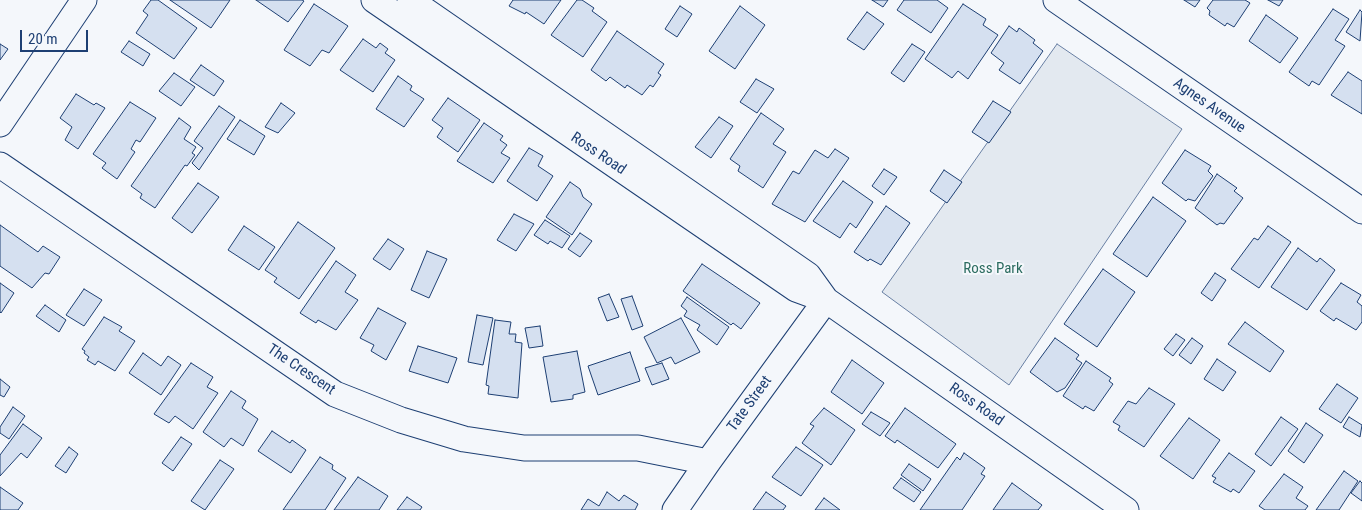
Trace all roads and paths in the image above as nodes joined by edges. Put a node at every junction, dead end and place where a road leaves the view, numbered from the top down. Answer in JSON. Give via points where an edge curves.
{"nodes":[{"id":1,"x":84,"y":0,"type":"edge"},
{"id":2,"x":374,"y":0,"type":"edge"},
{"id":3,"x":410,"y":0,"type":"edge"},
{"id":4,"x":1056,"y":0,"type":"edge"},
{"id":5,"x":0,"y":124,"type":"edge"},
{"id":6,"x":0,"y":165,"type":"edge"},
{"id":7,"x":1362,"y":211,"type":"edge"},
{"id":8,"x":826,"y":300,"type":"junction"},
{"id":9,"x":708,"y":462,"type":"junction"},
{"id":10,"x":676,"y":510,"type":"edge"},
{"id":11,"x":1126,"y":510,"type":"edge"}],
"edges":[{"from":1,"to":5,"type":"street"},
{"from":2,"to":8,"type":"street","name":"Ross Road","via":[[796,289]]},
{"from":3,"to":8,"type":"street","name":"Ross Road","via":[[808,275]]},
{"from":4,"to":7,"type":"street","name":"Agnes Avenue"},
{"from":6,"to":9,"type":"street","name":"The Crescent","via":[[335,394],[401,420],[464,439],[524,448],[638,448]]},
{"from":8,"to":9,"type":"street","name":"Tate Street"},
{"from":8,"to":11,"type":"street","name":"Ross Road"},
{"from":9,"to":10,"type":"street","name":"Tate Street"}]}
